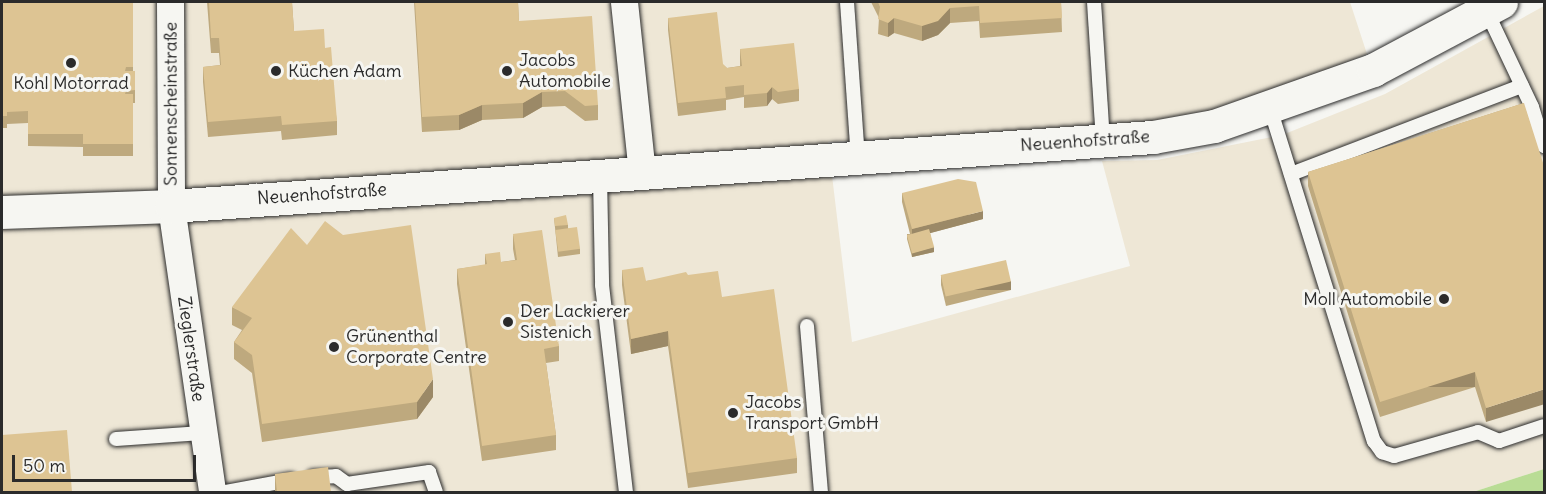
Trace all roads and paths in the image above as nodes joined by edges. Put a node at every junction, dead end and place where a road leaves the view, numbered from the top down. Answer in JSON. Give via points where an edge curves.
{"nodes":[{"id":1,"x":170,"y":2,"type":"edge"},
{"id":2,"x":624,"y":2,"type":"edge"},
{"id":3,"x":847,"y":2,"type":"edge"},
{"id":4,"x":1094,"y":2,"type":"edge"},
{"id":5,"x":1494,"y":6,"type":"edge"},
{"id":6,"x":1522,"y":86,"type":"junction"},
{"id":7,"x":1270,"y":108,"type":"junction"},
{"id":8,"x":1102,"y":141,"type":"junction"},
{"id":9,"x":1545,"y":146,"type":"edge"},
{"id":10,"x":858,"y":158,"type":"junction"},
{"id":11,"x":642,"y":173,"type":"junction"},
{"id":12,"x":1291,"y":174,"type":"junction"},
{"id":13,"x":600,"y":176,"type":"junction"},
{"id":14,"x":171,"y":206,"type":"junction"},
{"id":15,"x":2,"y":212,"type":"edge"},
{"id":16,"x":807,"y":326,"type":"dead end"},
{"id":17,"x":1545,"y":426,"type":"edge"},
{"id":18,"x":202,"y":433,"type":"junction"},
{"id":19,"x":116,"y":439,"type":"dead end"},
{"id":20,"x":212,"y":492,"type":"edge"},
{"id":21,"x":226,"y":492,"type":"edge"},
{"id":22,"x":436,"y":492,"type":"edge"},
{"id":23,"x":626,"y":492,"type":"edge"},
{"id":24,"x":821,"y":492,"type":"edge"}],
"edges":[{"from":1,"to":14,"type":"street","name":"Sonnenscheinstraße"},
{"from":2,"to":11,"type":"street"},
{"from":3,"to":10,"type":"lane"},
{"from":4,"to":8,"type":"lane"},
{"from":5,"to":6,"type":"lane"},
{"from":5,"to":7,"type":"street","name":"Neuenhofstraße","via":[[1373,70]]},
{"from":6,"to":9,"type":"lane"},
{"from":6,"to":12,"type":"lane"},
{"from":7,"to":8,"type":"street","name":"Neuenhofstraße","via":[[1214,126]]},
{"from":7,"to":12,"type":"lane"},
{"from":8,"to":10,"type":"street","name":"Neuenhofstraße"},
{"from":10,"to":11,"type":"street","name":"Neuenhofstraße"},
{"from":11,"to":13,"type":"street","name":"Neuenhofstraße"},
{"from":12,"to":17,"type":"lane","via":[[1374,441],[1382,452],[1394,456],[1478,432],[1499,441]]},
{"from":13,"to":14,"type":"street","name":"Neuenhofstraße"},
{"from":13,"to":23,"type":"lane","via":[[602,285]]},
{"from":14,"to":15,"type":"street","name":"Neuenhofstraße"},
{"from":14,"to":18,"type":"street","name":"Zieglerstraße"},
{"from":16,"to":24,"type":"lane"},
{"from":18,"to":19,"type":"lane"},
{"from":18,"to":20,"type":"street","name":"Zieglerstraße"},
{"from":21,"to":22,"type":"lane","via":[[329,475],[347,484],[419,472],[433,476]]}]}
